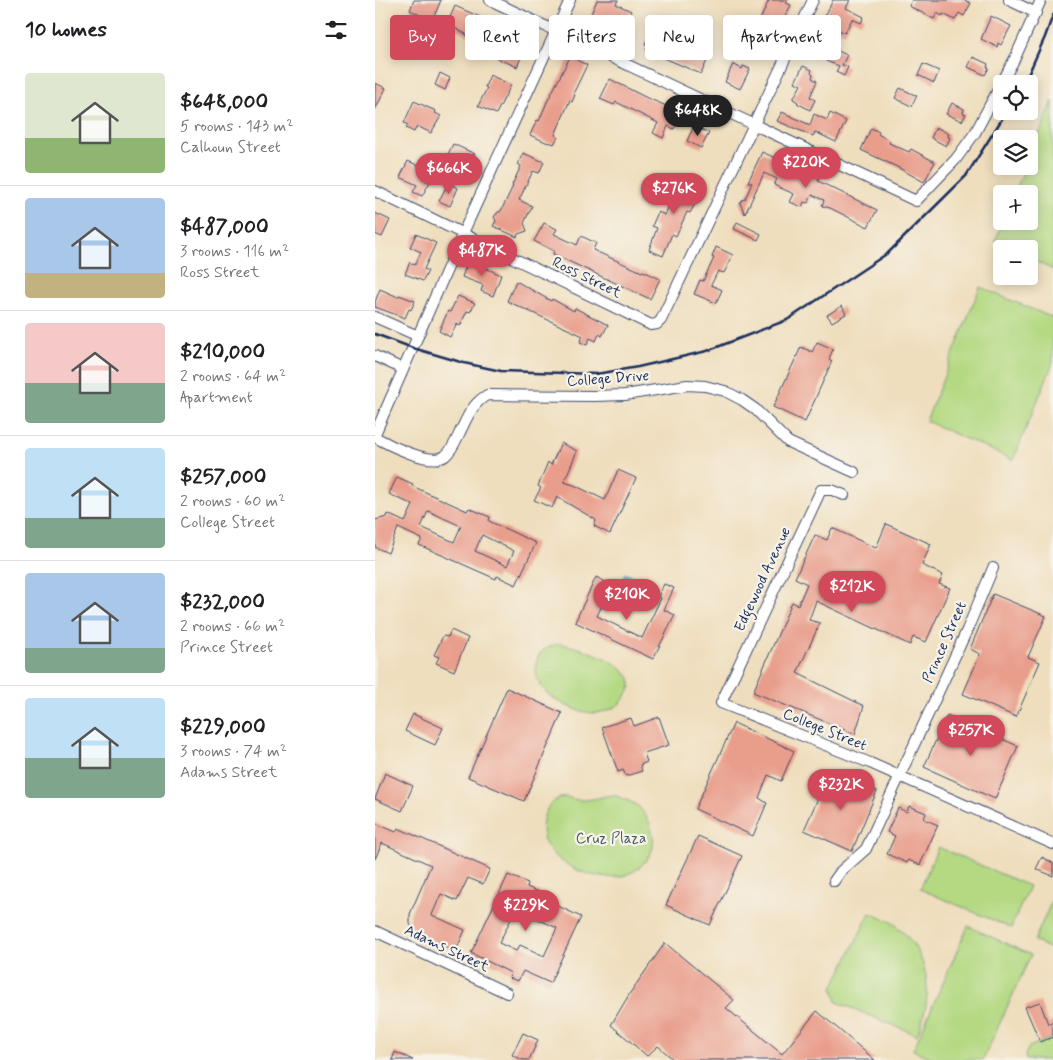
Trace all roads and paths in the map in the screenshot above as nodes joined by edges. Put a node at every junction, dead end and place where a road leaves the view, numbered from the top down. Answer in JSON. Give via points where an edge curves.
{"nodes":[{"id":1,"x":490,"y":0,"type":"edge"},
{"id":2,"x":570,"y":0,"type":"edge"},
{"id":3,"x":813,"y":0,"type":"edge"},
{"id":4,"x":1009,"y":0,"type":"edge"},
{"id":5,"x":1041,"y":0,"type":"edge"},
{"id":6,"x":1035,"y":13,"type":"junction"},
{"id":7,"x":563,"y":15,"type":"edge"},
{"id":8,"x":549,"y":29,"type":"edge"},
{"id":9,"x":549,"y":47,"type":"edge"},
{"id":10,"x":616,"y":60,"type":"edge"},
{"id":11,"x":753,"y":124,"type":"junction"},
{"id":12,"x":375,"y":191,"type":"edge"},
{"id":13,"x":463,"y":233,"type":"junction"},
{"id":14,"x":375,"y":318,"type":"edge"},
{"id":15,"x":418,"y":336,"type":"junction"},
{"id":16,"x":375,"y":356,"type":"edge"},
{"id":17,"x":403,"y":369,"type":"junction"},
{"id":18,"x":375,"y":436,"type":"edge"},
{"id":19,"x":855,"y":472,"type":"dead end"},
{"id":20,"x":844,"y":495,"type":"dead end"},
{"id":21,"x":993,"y":568,"type":"dead end"},
{"id":22,"x":721,"y":703,"type":"joint"},
{"id":23,"x":899,"y":776,"type":"junction"},
{"id":24,"x":1053,"y":844,"type":"edge"},
{"id":25,"x":834,"y":881,"type":"dead end"},
{"id":26,"x":375,"y":932,"type":"edge"},
{"id":27,"x":507,"y":993,"type":"dead end"}],
"edges":[{"from":1,"to":8,"type":"street"},
{"from":2,"to":7,"type":"street"},
{"from":3,"to":11,"type":"street"},
{"from":4,"to":6,"type":"street"},
{"from":5,"to":6,"type":"street"},
{"from":6,"to":11,"type":"street","via":[[975,133],[956,159],[916,201]]},
{"from":9,"to":13,"type":"street"},
{"from":10,"to":11,"type":"street"},
{"from":11,"to":13,"type":"street","name":"Ross Street","via":[[657,324],[651,325]]},
{"from":12,"to":13,"type":"street","name":"Ross Street"},
{"from":13,"to":15,"type":"street"},
{"from":14,"to":15,"type":"street"},
{"from":15,"to":17,"type":"street"},
{"from":16,"to":17,"type":"street"},
{"from":17,"to":18,"type":"street"},
{"from":18,"to":19,"type":"street","name":"College Drive","via":[[406,452],[435,459],[446,455],[474,406],[487,395],[595,396],[687,384],[725,391],[743,400],[788,442]]},
{"from":20,"to":22,"type":"street","name":"Edgewood Avenue","via":[[821,490]]},
{"from":21,"to":23,"type":"street","name":"Prince Street"},
{"from":22,"to":23,"type":"street","name":"College Street"},
{"from":23,"to":24,"type":"street","name":"College Street"},
{"from":23,"to":25,"type":"street","name":"Prince Street","via":[[866,849]]},
{"from":26,"to":27,"type":"street","name":"Adams Street"}]}
